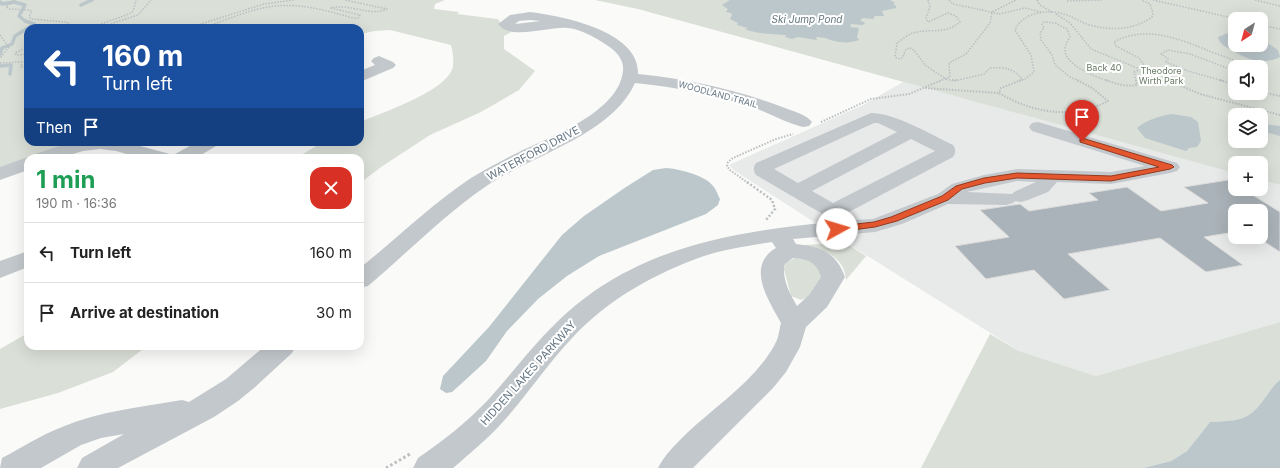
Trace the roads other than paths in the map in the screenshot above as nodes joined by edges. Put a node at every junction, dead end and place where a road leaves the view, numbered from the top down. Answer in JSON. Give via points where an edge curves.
{"nodes":[{"id":1,"x":569,"y":24,"type":"dead end"},
{"id":2,"x":379,"y":61,"type":"dead end"},
{"id":3,"x":364,"y":75,"type":"edge"},
{"id":4,"x":630,"y":78,"type":"junction"},
{"id":5,"x":803,"y":122,"type":"dead end"},
{"id":6,"x":1038,"y":127,"type":"dead end"},
{"id":7,"x":912,"y":132,"type":"junction"},
{"id":8,"x":80,"y":146,"type":"edge"},
{"id":9,"x":117,"y":146,"type":"edge"},
{"id":10,"x":203,"y":146,"type":"edge"},
{"id":11,"x":53,"y":154,"type":"edge"},
{"id":12,"x":148,"y":154,"type":"edge"},
{"id":13,"x":189,"y":154,"type":"edge"},
{"id":14,"x":24,"y":165,"type":"edge"},
{"id":15,"x":0,"y":174,"type":"edge"},
{"id":16,"x":1050,"y":178,"type":"junction"},
{"id":17,"x":797,"y":191,"type":"junction"},
{"id":18,"x":945,"y":198,"type":"junction"},
{"id":19,"x":833,"y":212,"type":"junction"},
{"id":20,"x":850,"y":228,"type":"junction"},
{"id":21,"x":784,"y":243,"type":"junction"},
{"id":22,"x":24,"y":260,"type":"edge"},
{"id":23,"x":0,"y":270,"type":"edge"},
{"id":24,"x":364,"y":277,"type":"edge"},
{"id":25,"x":794,"y":323,"type":"junction"},
{"id":26,"x":278,"y":350,"type":"edge"},
{"id":27,"x":203,"y":408,"type":"junction"},
{"id":28,"x":13,"y":468,"type":"edge"},
{"id":29,"x":93,"y":468,"type":"edge"},
{"id":30,"x":429,"y":468,"type":"edge"},
{"id":31,"x":674,"y":468,"type":"edge"}],
"edges":[{"from":1,"to":4,"type":"street","via":[[608,40],[624,52],[630,65]]},
{"from":2,"to":3,"type":"street","via":[[388,65]]},
{"from":4,"to":5,"type":"street","name":"WOODLAND TRAIL","via":[[666,81],[704,89],[774,109]]},
{"from":4,"to":24,"type":"street","name":"WATERFORD DRIVE","via":[[619,97],[597,118],[478,183]]},
{"from":6,"to":16,"type":"street","via":[[1170,167],[1111,178]]},
{"from":7,"to":17,"type":"street"},
{"from":7,"to":17,"type":"street","via":[[881,118],[871,118],[763,167],[763,171]]},
{"from":7,"to":19,"type":"street","via":[[946,149],[946,153]]},
{"from":8,"to":11,"type":"street"},
{"from":9,"to":12,"type":"street"},
{"from":10,"to":13,"type":"street"},
{"from":14,"to":15,"type":"street"},
{"from":16,"to":18,"type":"street","via":[[1017,176],[984,181],[959,188]]},
{"from":16,"to":18,"type":"street","via":[[1041,188],[1014,197]]},
{"from":17,"to":19,"type":"street"},
{"from":18,"to":20,"type":"street","name":"HIDDEN LAKES PARKWAY","via":[[875,225]]},
{"from":19,"to":20,"type":"street"},
{"from":20,"to":21,"type":"street","name":"HIDDEN LAKES PARKWAY","via":[[813,231]]},
{"from":21,"to":25,"type":"street","via":[[771,268],[778,294]]},
{"from":21,"to":25,"type":"street","via":[[824,260],[831,267],[833,276],[818,301]]},
{"from":21,"to":30,"type":"street","name":"HIDDEN LAKES PARKWAY","via":[[740,240],[686,254],[653,268],[604,296],[566,328],[484,422]]},
{"from":22,"to":23,"type":"street"},
{"from":25,"to":31,"type":"street","via":[[788,345],[760,384],[686,452]]},
{"from":26,"to":27,"type":"street","via":[[236,387]]},
{"from":27,"to":28,"type":"street","via":[[101,426],[71,436]]},
{"from":27,"to":29,"type":"street","via":[[114,454]]}]}
